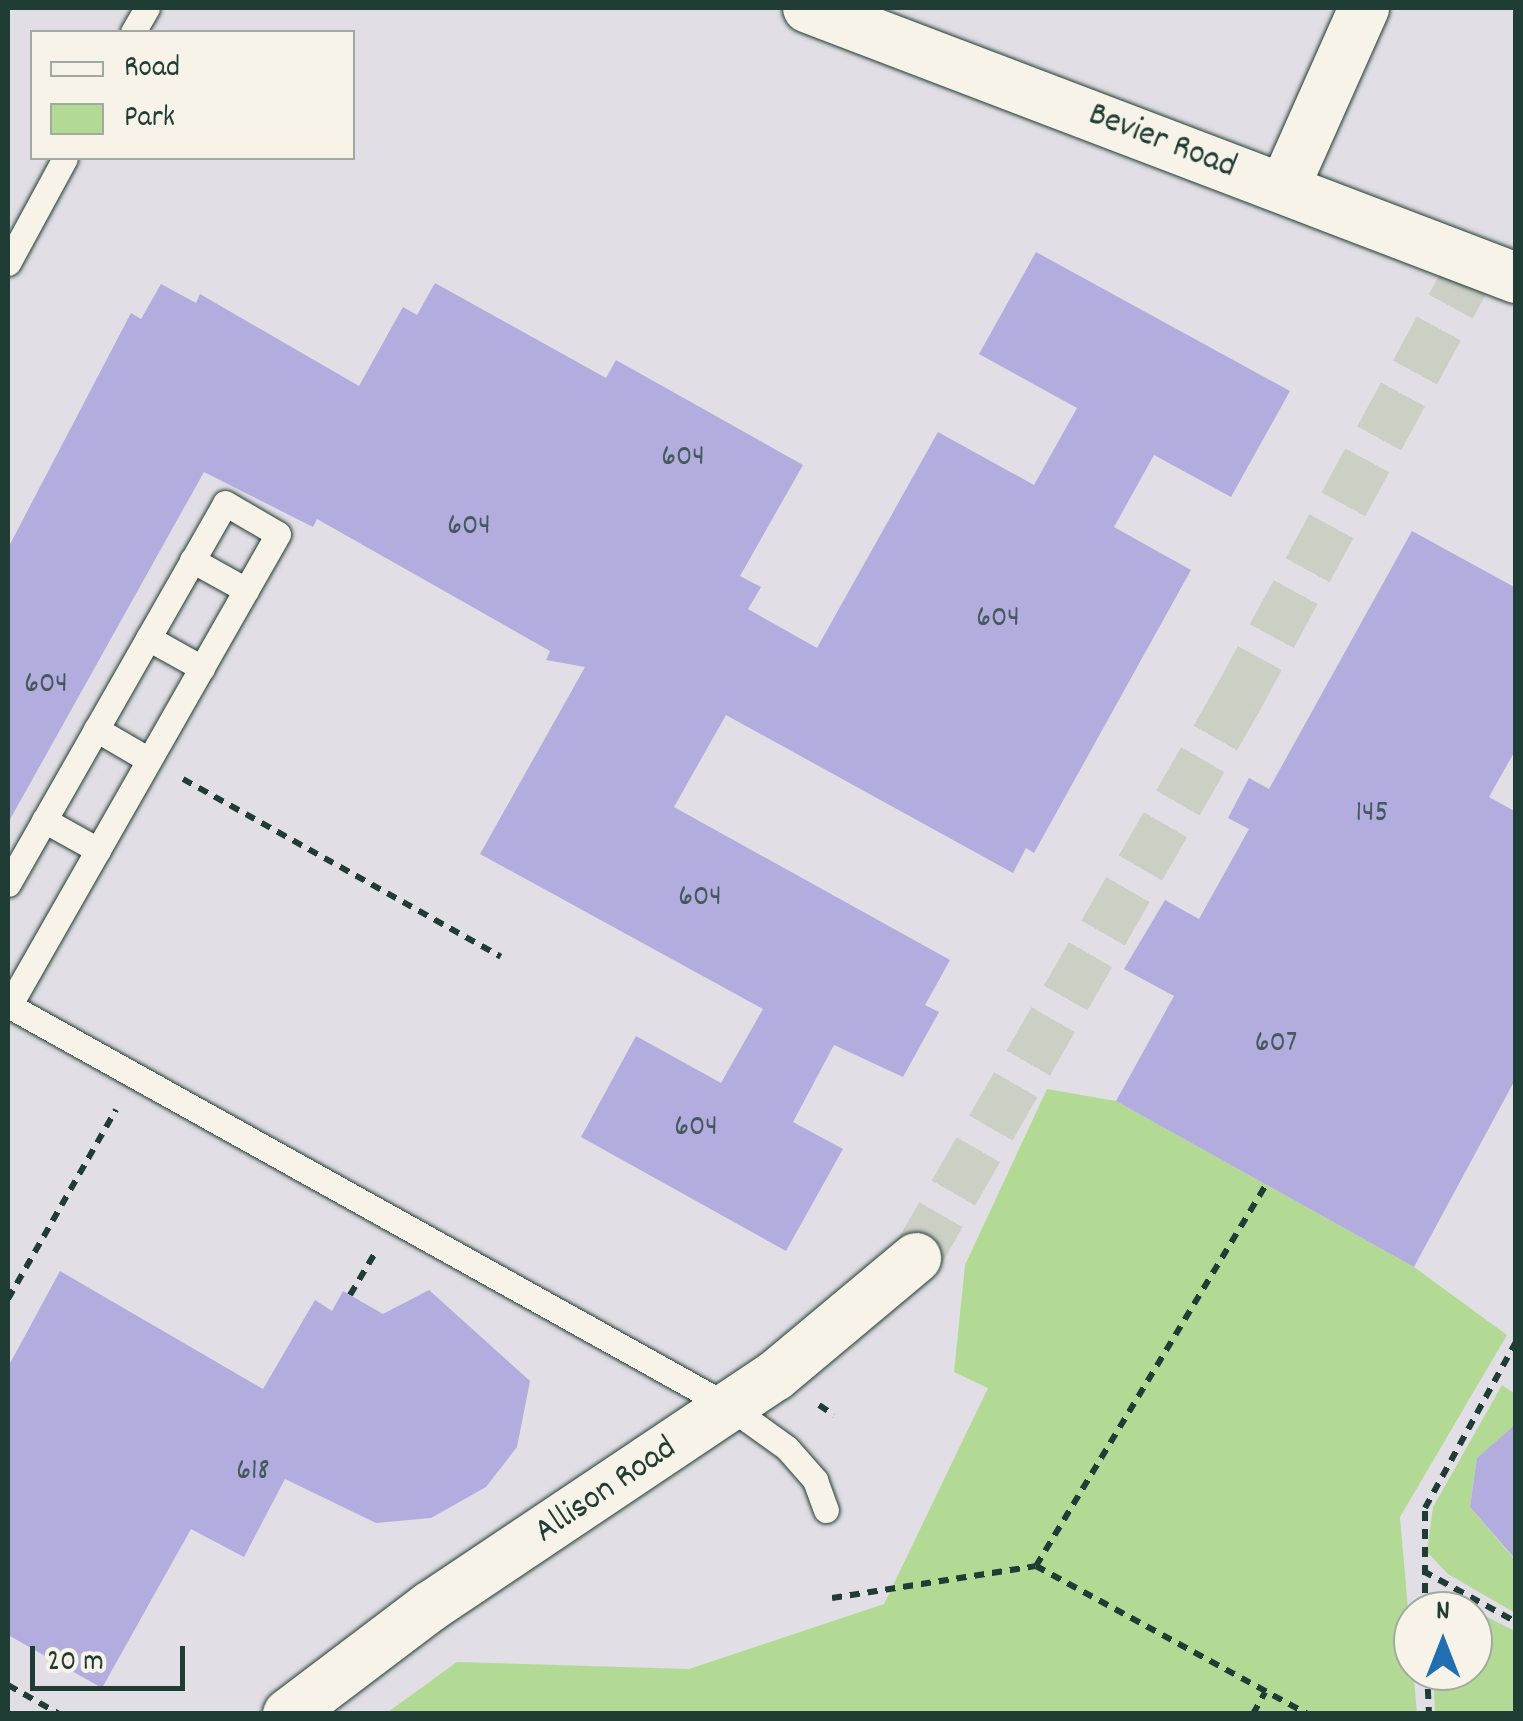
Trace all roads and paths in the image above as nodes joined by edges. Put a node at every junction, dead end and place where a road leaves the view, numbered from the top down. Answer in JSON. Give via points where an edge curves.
{"nodes":[{"id":1,"x":147,"y":8,"type":"edge"},
{"id":2,"x":808,"y":8,"type":"edge"},
{"id":3,"x":1364,"y":8,"type":"edge"},
{"id":4,"x":134,"y":30,"type":"edge"},
{"id":5,"x":64,"y":160,"type":"edge"},
{"id":6,"x":1284,"y":188,"type":"junction"},
{"id":7,"x":8,"y":263,"type":"edge"},
{"id":8,"x":1516,"y":278,"type":"edge"},
{"id":9,"x":192,"y":560,"type":"junction"},
{"id":10,"x":246,"y":590,"type":"junction"},
{"id":11,"x":148,"y":638,"type":"junction"},
{"id":12,"x":202,"y":668,"type":"junction"},
{"id":13,"x":96,"y":729,"type":"junction"},
{"id":14,"x":149,"y":760,"type":"junction"},
{"id":15,"x":44,"y":820,"type":"junction"},
{"id":16,"x":98,"y":850,"type":"junction"},
{"id":17,"x":8,"y":884,"type":"edge"},
{"id":18,"x":501,"y":957,"type":"dead end"},
{"id":19,"x":8,"y":1006,"type":"edge"},
{"id":20,"x":116,"y":1110,"type":"dead end"},
{"id":21,"x":1266,"y":1185,"type":"dead end"},
{"id":22,"x":378,"y":1246,"type":"dead end"},
{"id":23,"x":916,"y":1258,"type":"tunnel mouth"},
{"id":24,"x":350,"y":1295,"type":"dead end"},
{"id":25,"x":8,"y":1299,"type":"edge"},
{"id":26,"x":1516,"y":1342,"type":"edge"},
{"id":27,"x":730,"y":1407,"type":"junction"},
{"id":28,"x":826,"y":1510,"type":"dead end"},
{"id":29,"x":1036,"y":1566,"type":"junction"},
{"id":30,"x":1423,"y":1571,"type":"junction"},
{"id":31,"x":1424,"y":1591,"type":"edge"},
{"id":32,"x":832,"y":1598,"type":"dead end"},
{"id":33,"x":1516,"y":1622,"type":"edge"},
{"id":34,"x":8,"y":1684,"type":"edge"},
{"id":35,"x":1265,"y":1692,"type":"junction"},
{"id":36,"x":59,"y":1714,"type":"edge"},
{"id":37,"x":288,"y":1714,"type":"edge"},
{"id":38,"x":1253,"y":1714,"type":"edge"},
{"id":39,"x":1308,"y":1714,"type":"edge"}],
"edges":[{"from":1,"to":4,"type":"lane"},
{"from":2,"to":6,"type":"street","name":"Bevier Road"},
{"from":3,"to":6,"type":"street"},
{"from":5,"to":7,"type":"lane"},
{"from":6,"to":8,"type":"street","name":"Bevier Road"},
{"from":9,"to":10,"type":"lane"},
{"from":9,"to":10,"type":"lane","via":[[225,503],[278,534]]},
{"from":9,"to":11,"type":"lane"},
{"from":10,"to":12,"type":"lane"},
{"from":11,"to":12,"type":"lane"},
{"from":11,"to":13,"type":"lane"},
{"from":12,"to":14,"type":"lane"},
{"from":13,"to":14,"type":"lane"},
{"from":13,"to":15,"type":"lane"},
{"from":14,"to":16,"type":"lane"},
{"from":14,"to":18,"type":"path"},
{"from":15,"to":16,"type":"lane"},
{"from":15,"to":17,"type":"lane"},
{"from":16,"to":19,"type":"lane"},
{"from":19,"to":27,"type":"lane"},
{"from":20,"to":25,"type":"path"},
{"from":21,"to":29,"type":"path"},
{"from":22,"to":24,"type":"path"},
{"from":23,"to":27,"type":"street","name":"Allison Road"},
{"from":26,"to":30,"type":"path","via":[[1425,1508]]},
{"from":27,"to":28,"type":"lane","via":[[788,1448],[814,1480]]},
{"from":27,"to":37,"type":"street","name":"Allison Road","via":[[430,1606]]},
{"from":29,"to":32,"type":"path"},
{"from":29,"to":35,"type":"path"},
{"from":30,"to":31,"type":"path"},
{"from":30,"to":33,"type":"path"},
{"from":34,"to":36,"type":"path"},
{"from":35,"to":38,"type":"path"},
{"from":35,"to":39,"type":"path"}]}
